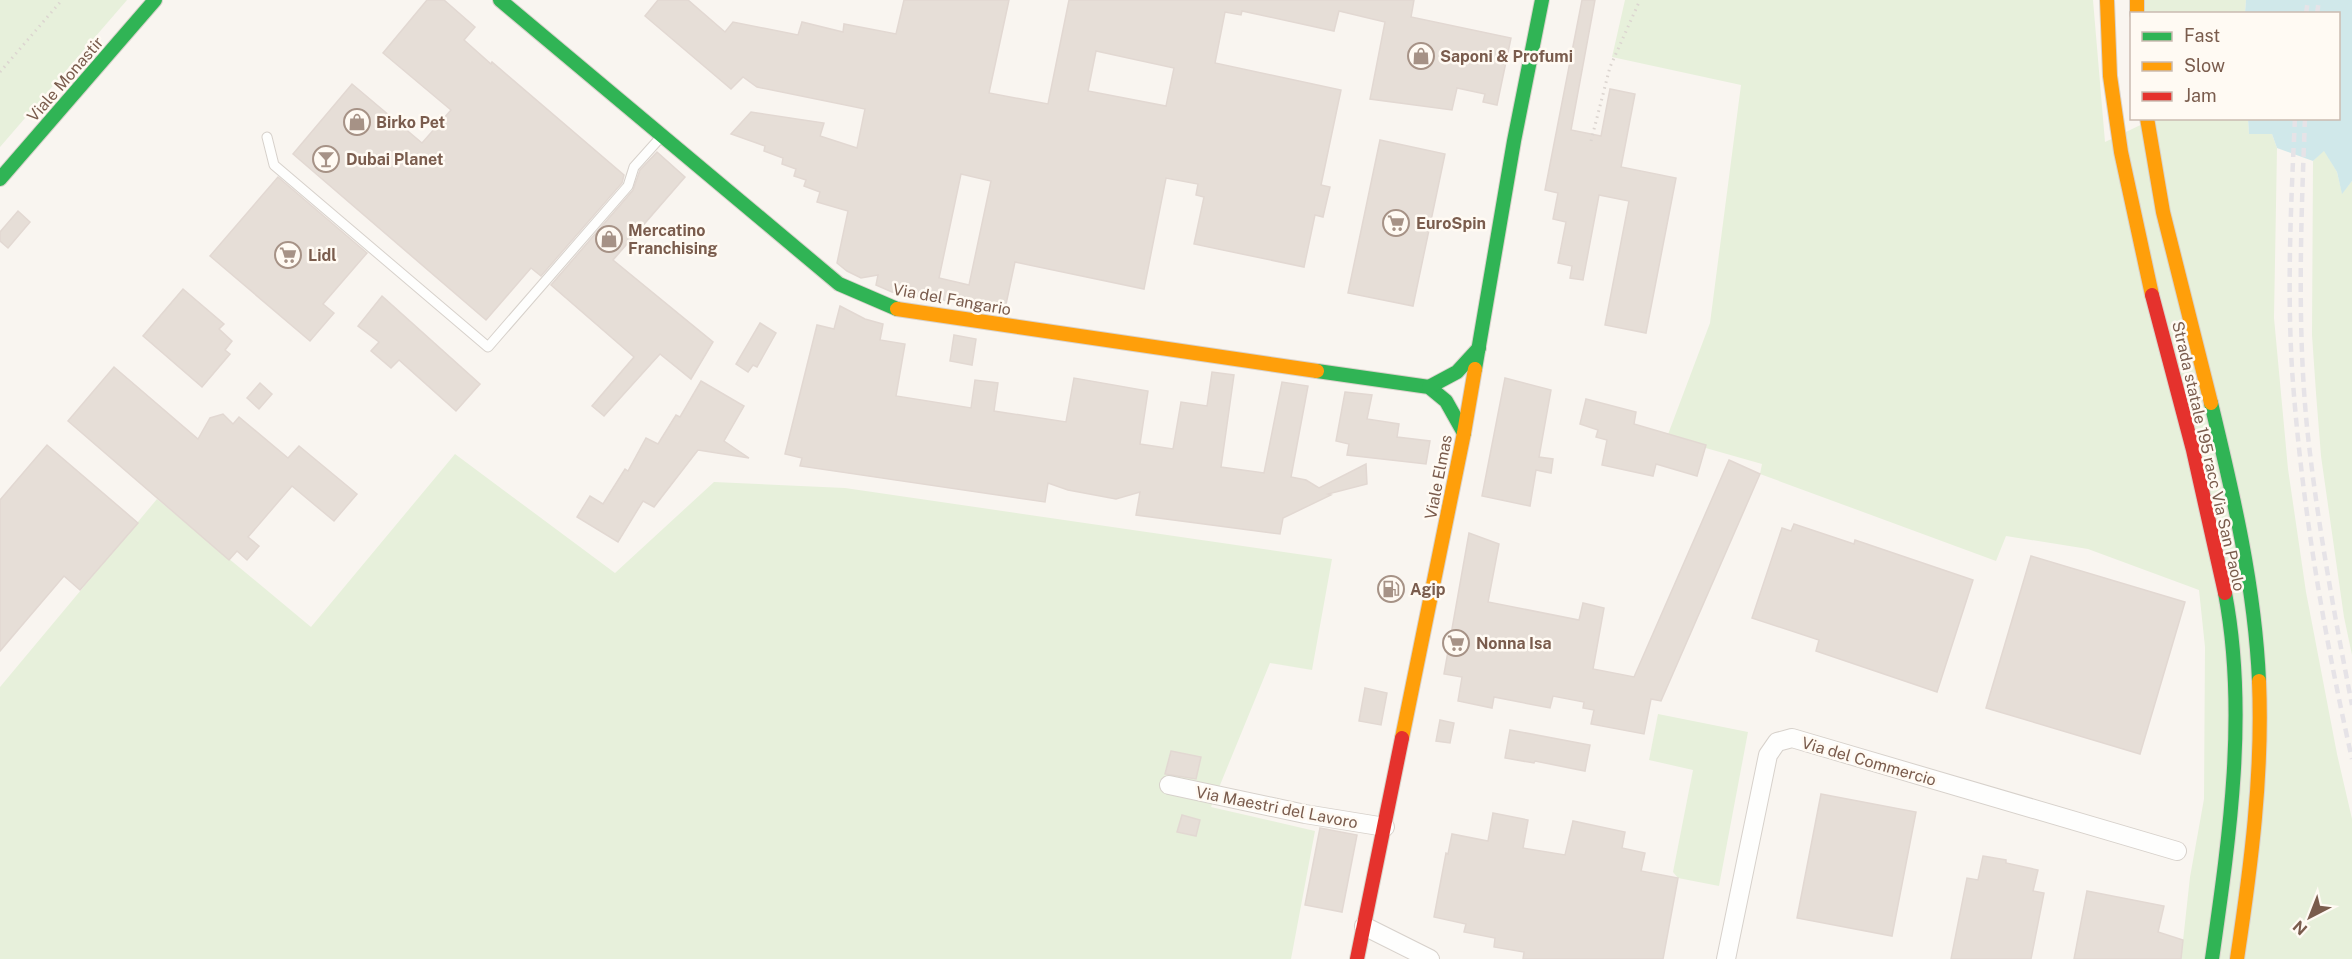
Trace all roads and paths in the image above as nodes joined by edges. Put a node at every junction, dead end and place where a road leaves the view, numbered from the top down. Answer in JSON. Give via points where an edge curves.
{"nodes":[{"id":1,"x":62,"y":0,"type":"edge"},
{"id":2,"x":154,"y":0,"type":"edge"},
{"id":3,"x":500,"y":0,"type":"edge"},
{"id":4,"x":1640,"y":0,"type":"edge"},
{"id":5,"x":2107,"y":0,"type":"edge"},
{"id":6,"x":1538,"y":4,"type":"edge"},
{"id":7,"x":0,"y":72,"type":"edge"},
{"id":8,"x":2147,"y":120,"type":"edge"},
{"id":9,"x":661,"y":136,"type":"junction"},
{"id":10,"x":267,"y":137,"type":"dead end"},
{"id":11,"x":1591,"y":141,"type":"dead end"},
{"id":12,"x":0,"y":179,"type":"edge"},
{"id":13,"x":1479,"y":347,"type":"junction"},
{"id":14,"x":1429,"y":387,"type":"junction"},
{"id":15,"x":1464,"y":433,"type":"junction"},
{"id":16,"x":1169,"y":785,"type":"dead end"},
{"id":17,"x":1385,"y":827,"type":"junction"},
{"id":18,"x":2176,"y":851,"type":"dead end"},
{"id":19,"x":1364,"y":926,"type":"junction"},
{"id":20,"x":1357,"y":959,"type":"edge"},
{"id":21,"x":1430,"y":959,"type":"edge"},
{"id":22,"x":1726,"y":959,"type":"edge"},
{"id":23,"x":2212,"y":959,"type":"edge"},
{"id":24,"x":2237,"y":959,"type":"edge"}],
"edges":[{"from":1,"to":7,"type":"path"},
{"from":2,"to":12,"type":"main road","name":"Viale Monastir"},
{"from":3,"to":9,"type":"main road","name":"Via del Fangario"},
{"from":4,"to":11,"type":"path","via":[[1610,67]]},
{"from":5,"to":23,"type":"main road","name":"Strada statale 195 racc Via San Paolo","via":[[2114,96],[2126,179],[2206,506],[2224,589],[2235,670],[2236,747]]},
{"from":6,"to":13,"type":"main road","name":"Viale Elmas"},
{"from":8,"to":24,"type":"main road","name":"Strada statale 195 racc Via San Paolo","via":[[2171,252],[2231,490],[2255,642],[2260,740],[2250,866]]},
{"from":9,"to":10,"type":"lane","via":[[634,167],[628,186],[488,346],[274,165]]},
{"from":9,"to":14,"type":"main road","name":"Via del Fangario","via":[[839,284],[894,309]]},
{"from":13,"to":14,"type":"main road","via":[[1466,367]]},
{"from":13,"to":15,"type":"main road","name":"Viale Elmas"},
{"from":14,"to":15,"type":"main road","via":[[1443,396]]},
{"from":15,"to":17,"type":"main road","name":"Viale Elmas"},
{"from":16,"to":17,"type":"street","name":"Via Maestri del Lavoro"},
{"from":17,"to":19,"type":"main road","name":"Viale Elmas"},
{"from":18,"to":22,"type":"street","name":"Via del Commercio","via":[[1792,738],[1777,742],[1768,755]]},
{"from":19,"to":20,"type":"main road","name":"Viale Elmas"},
{"from":19,"to":21,"type":"street"}]}
